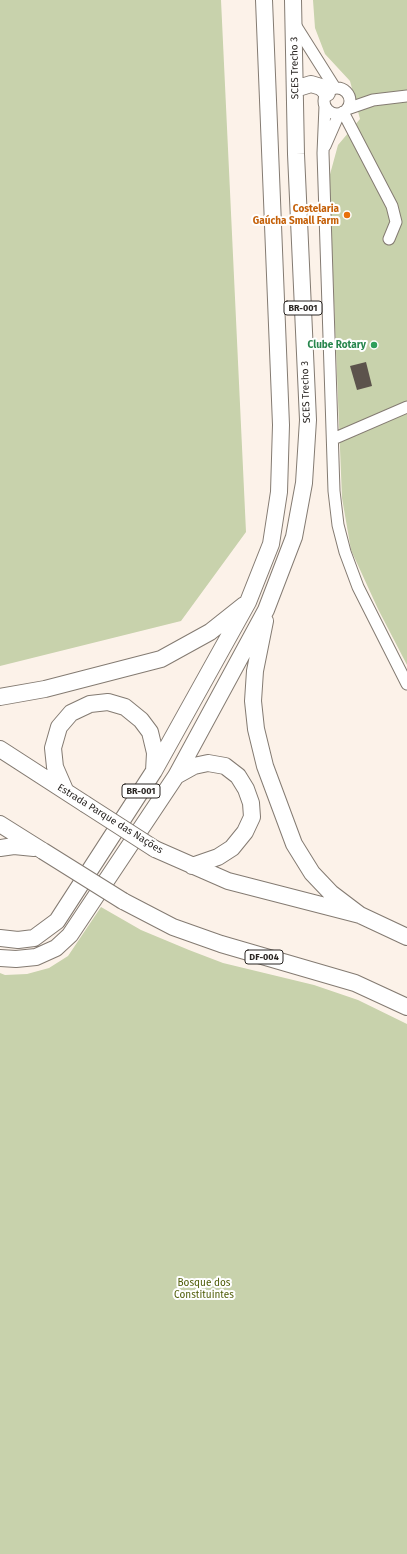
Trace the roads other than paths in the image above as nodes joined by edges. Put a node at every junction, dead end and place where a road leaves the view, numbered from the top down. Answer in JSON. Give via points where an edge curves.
{"nodes":[{"id":1,"x":264,"y":0,"type":"edge"},
{"id":2,"x":293,"y":0,"type":"edge"},
{"id":3,"x":294,"y":23,"type":"junction"},
{"id":4,"x":295,"y":89,"type":"junction"},
{"id":5,"x":347,"y":93,"type":"junction"},
{"id":6,"x":329,"y":96,"type":"junction"},
{"id":7,"x":407,"y":96,"type":"edge"},
{"id":8,"x":373,"y":100,"type":"junction"},
{"id":9,"x":343,"y":112,"type":"junction"},
{"id":10,"x":324,"y":148,"type":"junction"},
{"id":11,"x":389,"y":239,"type":"dead end"},
{"id":12,"x":407,"y":407,"type":"edge"},
{"id":13,"x":332,"y":439,"type":"junction"},
{"id":14,"x":248,"y":602,"type":"junction"},
{"id":15,"x":266,"y":610,"type":"junction"},
{"id":16,"x":407,"y":684,"type":"edge"},
{"id":17,"x":0,"y":697,"type":"edge"},
{"id":18,"x":0,"y":749,"type":"edge"},
{"id":19,"x":154,"y":771,"type":"junction"},
{"id":20,"x":176,"y":776,"type":"junction"},
{"id":21,"x":65,"y":790,"type":"junction"},
{"id":22,"x":0,"y":824,"type":"edge"},
{"id":23,"x":0,"y":848,"type":"edge"},
{"id":24,"x":42,"y":850,"type":"junction"},
{"id":25,"x":192,"y":866,"type":"junction"},
{"id":26,"x":360,"y":915,"type":"junction"},
{"id":27,"x":403,"y":933,"type":"edge"},
{"id":28,"x":0,"y":938,"type":"edge"},
{"id":29,"x":0,"y":958,"type":"edge"},
{"id":30,"x":407,"y":1007,"type":"edge"}],
"edges":[{"from":1,"to":14,"type":"highway","number":"BR-001","via":[[280,425],[279,492],[271,544]]},
{"from":2,"to":3,"type":"highway","name":"SCES Trecho 3","number":"BR-001"},
{"from":3,"to":4,"type":"highway","name":"SCES Trecho 3","number":"BR-001"},
{"from":3,"to":6,"type":"street"},
{"from":4,"to":6,"type":"highway","via":[[311,84],[321,87]]},
{"from":4,"to":15,"type":"highway","name":"SCES Trecho 3","number":"BR-001","via":[[308,420],[304,483],[294,537]]},
{"from":5,"to":6,"type":"street","via":[[343,90]]},
{"from":5,"to":8,"type":"street"},
{"from":5,"to":9,"type":"street","via":[[350,101]]},
{"from":6,"to":9,"type":"street","via":[[331,112]]},
{"from":6,"to":10,"type":"street","via":[[323,130]]},
{"from":7,"to":8,"type":"street"},
{"from":8,"to":9,"type":"street"},
{"from":9,"to":10,"type":"street"},
{"from":9,"to":11,"type":"street","via":[[392,206],[396,222]]},
{"from":10,"to":13,"type":"street"},
{"from":12,"to":13,"type":"street"},
{"from":13,"to":16,"type":"street","via":[[334,491],[338,525],[345,552],[358,586]]},
{"from":14,"to":17,"type":"highway","via":[[210,632],[161,659],[45,689]]},
{"from":14,"to":19,"type":"highway","number":"BR-001"},
{"from":15,"to":20,"type":"highway","number":"BR-001"},
{"from":15,"to":26,"type":"highway","number":"BR-001","via":[[255,671],[253,701],[256,729],[265,766],[294,844],[312,873],[331,893]]},
{"from":18,"to":21,"type":"highway","name":"Estrada Parque das Nações"},
{"from":19,"to":21,"type":"highway","number":"BR-001","via":[[155,753],[150,732],[141,720],[125,708],[108,702],[90,704],[71,713],[59,727],[53,748],[55,766]]},
{"from":19,"to":28,"type":"highway","number":"BR-001","via":[[57,921],[34,938]]},
{"from":20,"to":25,"type":"highway","number":"BR-001","via":[[208,762],[225,766],[238,776],[251,803],[252,817],[245,832],[232,848],[218,857]]},
{"from":20,"to":29,"type":"highway","number":"BR-001","via":[[70,935],[56,948],[36,957]]},
{"from":21,"to":25,"type":"highway","name":"Estrada Parque das Nações","bridge":true,"via":[[156,849]]},
{"from":22,"to":24,"type":"highway","number":"DF-004"},
{"from":23,"to":24,"type":"highway","via":[[14,846]]},
{"from":24,"to":30,"type":"highway","number":"DF-004","bridge":true,"via":[[123,901],[173,927],[221,944],[356,983]]},
{"from":25,"to":26,"type":"highway","name":"Estrada Parque das Nações","via":[[228,881]]},
{"from":26,"to":27,"type":"highway","name":"Estrada Parque das Nações"}]}
